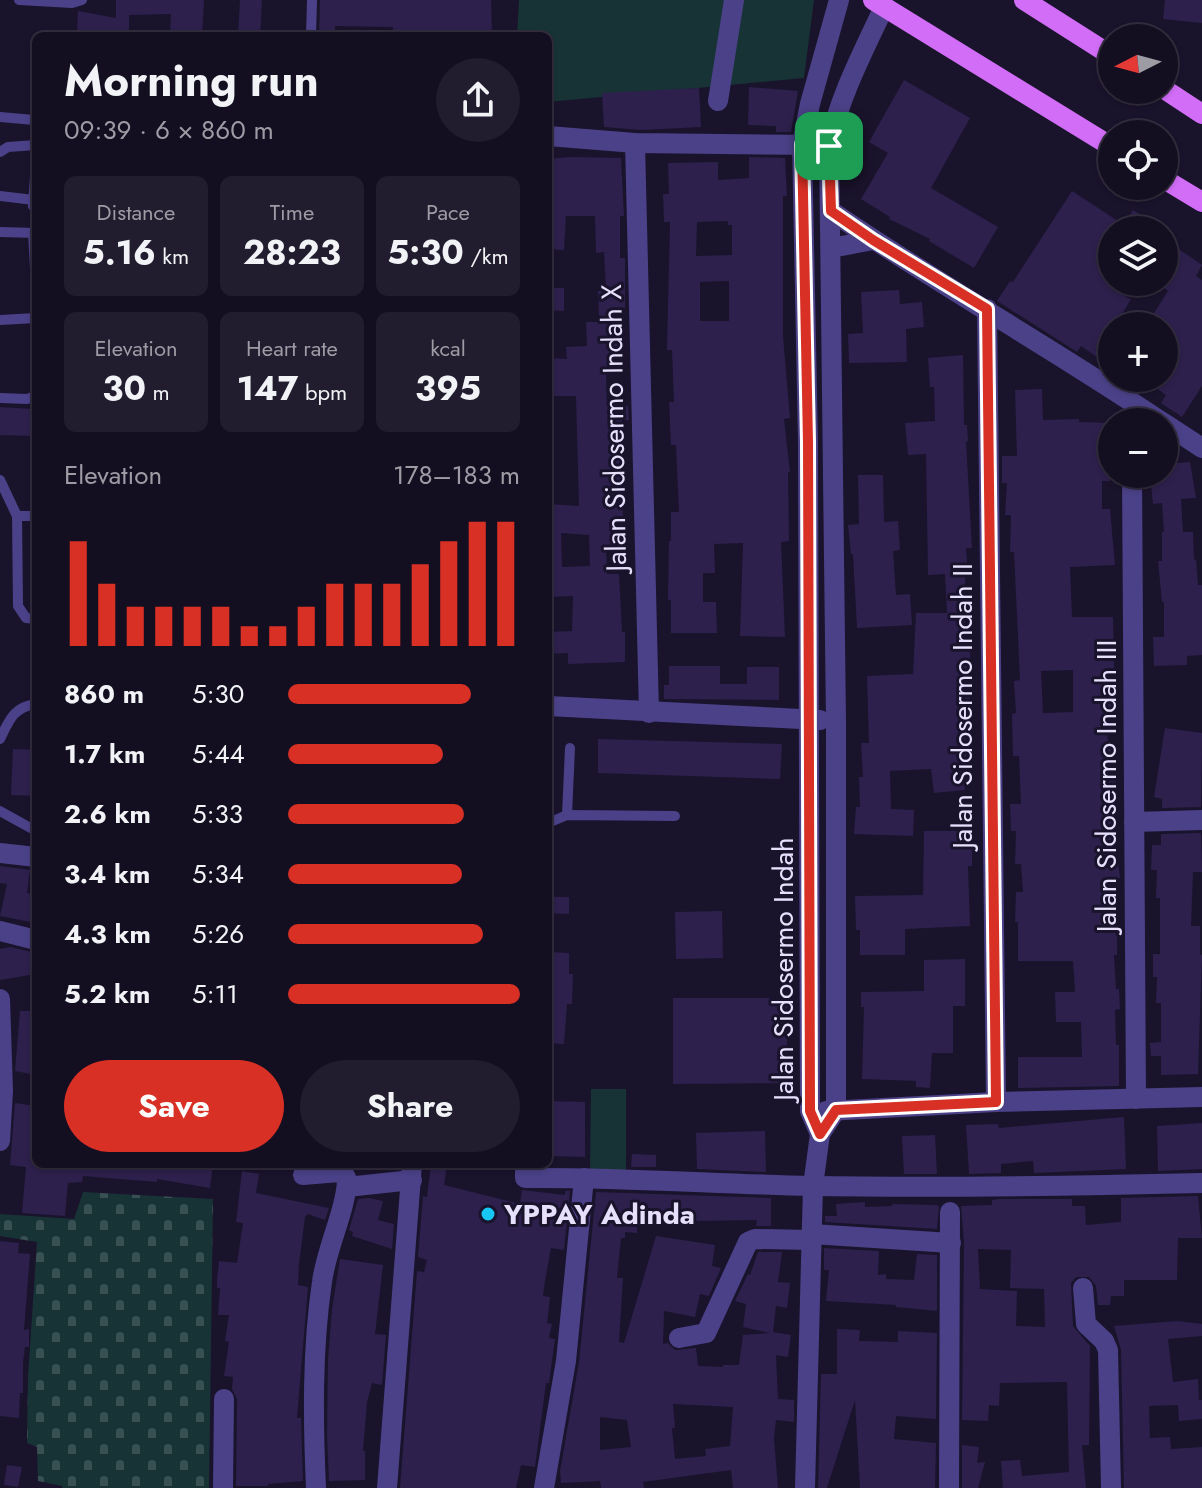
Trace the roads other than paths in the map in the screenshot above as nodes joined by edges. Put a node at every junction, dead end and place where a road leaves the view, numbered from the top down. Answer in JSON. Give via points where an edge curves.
{"nodes":[{"id":1,"x":19,"y":0,"type":"edge"},
{"id":2,"x":82,"y":0,"type":"edge"},
{"id":3,"x":312,"y":0,"type":"edge"},
{"id":4,"x":734,"y":0,"type":"edge"},
{"id":5,"x":839,"y":0,"type":"edge"},
{"id":6,"x":1024,"y":0,"type":"edge"},
{"id":7,"x":879,"y":4,"type":"edge"},
{"id":8,"x":311,"y":32,"type":"edge"},
{"id":9,"x":1098,"y":47,"type":"edge"},
{"id":10,"x":1178,"y":98,"type":"edge"},
{"id":11,"x":718,"y":101,"type":"dead end"},
{"id":12,"x":1202,"y":114,"type":"edge"},
{"id":13,"x":0,"y":117,"type":"edge"},
{"id":14,"x":32,"y":120,"type":"edge"},
{"id":15,"x":552,"y":136,"type":"edge"},
{"id":16,"x":1098,"y":138,"type":"edge"},
{"id":17,"x":635,"y":143,"type":"junction"},
{"id":18,"x":802,"y":144,"type":"junction"},
{"id":19,"x":32,"y":145,"type":"edge"},
{"id":20,"x":829,"y":146,"type":"junction"},
{"id":21,"x":0,"y":152,"type":"edge"},
{"id":22,"x":1178,"y":187,"type":"edge"},
{"id":23,"x":0,"y":196,"type":"edge"},
{"id":24,"x":1202,"y":202,"type":"edge"},
{"id":25,"x":32,"y":203,"type":"edge"},
{"id":26,"x":831,"y":211,"type":"junction"},
{"id":27,"x":0,"y":232,"type":"edge"},
{"id":28,"x":32,"y":233,"type":"edge"},
{"id":29,"x":873,"y":240,"type":"junction"},
{"id":30,"x":831,"y":248,"type":"junction"},
{"id":31,"x":987,"y":309,"type":"junction"},
{"id":32,"x":32,"y":318,"type":"edge"},
{"id":33,"x":0,"y":320,"type":"edge"},
{"id":34,"x":32,"y":397,"type":"edge"},
{"id":35,"x":0,"y":398,"type":"edge"},
{"id":36,"x":1126,"y":408,"type":"edge"},
{"id":37,"x":1178,"y":432,"type":"edge"},
{"id":38,"x":833,"y":441,"type":"junction"},
{"id":39,"x":808,"y":442,"type":"junction"},
{"id":40,"x":1202,"y":448,"type":"edge"},
{"id":41,"x":0,"y":480,"type":"edge"},
{"id":42,"x":1132,"y":488,"type":"edge"},
{"id":43,"x":17,"y":516,"type":"junction"},
{"id":44,"x":32,"y":516,"type":"edge"},
{"id":45,"x":32,"y":619,"type":"edge"},
{"id":46,"x":32,"y":705,"type":"edge"},
{"id":47,"x":552,"y":706,"type":"edge"},
{"id":48,"x":649,"y":713,"type":"junction"},
{"id":49,"x":809,"y":719,"type":"junction"},
{"id":50,"x":836,"y":722,"type":"junction"},
{"id":51,"x":0,"y":739,"type":"edge"},
{"id":52,"x":570,"y":748,"type":"dead end"},
{"id":53,"x":0,"y":811,"type":"edge"},
{"id":54,"x":567,"y":815,"type":"junction"},
{"id":55,"x":675,"y":816,"type":"dead end"},
{"id":56,"x":1202,"y":820,"type":"edge"},
{"id":57,"x":552,"y":821,"type":"edge"},
{"id":58,"x":1134,"y":822,"type":"junction"},
{"id":59,"x":32,"y":829,"type":"edge"},
{"id":60,"x":0,"y":853,"type":"edge"},
{"id":61,"x":32,"y":857,"type":"edge"},
{"id":62,"x":0,"y":931,"type":"edge"},
{"id":63,"x":32,"y":939,"type":"edge"},
{"id":64,"x":0,"y":999,"type":"edge"},
{"id":65,"x":1202,"y":1097,"type":"edge"},
{"id":66,"x":1136,"y":1099,"type":"junction"},
{"id":67,"x":996,"y":1102,"type":"junction"},
{"id":68,"x":836,"y":1110,"type":"junction"},
{"id":69,"x":810,"y":1111,"type":"junction"},
{"id":70,"x":820,"y":1134,"type":"junction"},
{"id":71,"x":0,"y":1141,"type":"edge"},
{"id":72,"x":525,"y":1168,"type":"edge"},
{"id":73,"x":412,"y":1172,"type":"edge"},
{"id":74,"x":303,"y":1175,"type":"dead end"},
{"id":75,"x":584,"y":1178,"type":"junction"},
{"id":76,"x":1202,"y":1183,"type":"edge"},
{"id":77,"x":813,"y":1186,"type":"junction"},
{"id":78,"x":347,"y":1187,"type":"junction"},
{"id":79,"x":950,"y":1212,"type":"dead end"},
{"id":80,"x":812,"y":1237,"type":"junction"},
{"id":81,"x":951,"y":1243,"type":"junction"},
{"id":82,"x":1083,"y":1288,"type":"dead end"},
{"id":83,"x":679,"y":1338,"type":"dead end"},
{"id":84,"x":224,"y":1399,"type":"dead end"},
{"id":85,"x":223,"y":1488,"type":"edge"},
{"id":86,"x":316,"y":1488,"type":"edge"},
{"id":87,"x":387,"y":1488,"type":"edge"},
{"id":88,"x":544,"y":1488,"type":"edge"},
{"id":89,"x":805,"y":1488,"type":"edge"},
{"id":90,"x":949,"y":1488,"type":"edge"},
{"id":91,"x":1111,"y":1488,"type":"edge"}],
"edges":[{"from":1,"to":2,"type":"lane"},
{"from":3,"to":8,"type":"lane"},
{"from":4,"to":11,"type":"street"},
{"from":5,"to":18,"type":"street","name":"Jalan Sidosermo Indah"},
{"from":6,"to":9,"type":"main road"},
{"from":7,"to":16,"type":"main road"},
{"from":7,"to":20,"type":"street","name":"Jalan Sidosermo Indah"},
{"from":10,"to":12,"type":"main road"},
{"from":13,"to":14,"type":"lane"},
{"from":15,"to":17,"type":"street"},
{"from":17,"to":18,"type":"street"},
{"from":17,"to":48,"type":"street","name":"Jalan Sidosermo Indah X"},
{"from":18,"to":20,"type":"street"},
{"from":18,"to":39,"type":"street","name":"Jalan Sidosermo Indah"},
{"from":19,"to":21,"type":"lane"},
{"from":20,"to":26,"type":"street","name":"Jalan Sidosermo Indah"},
{"from":22,"to":24,"type":"main road"},
{"from":23,"to":25,"type":"lane"},
{"from":26,"to":29,"type":"street"},
{"from":26,"to":30,"type":"street","name":"Jalan Sidosermo Indah"},
{"from":27,"to":28,"type":"lane"},
{"from":29,"to":30,"type":"street"},
{"from":29,"to":31,"type":"street"},
{"from":30,"to":38,"type":"street","name":"Jalan Sidosermo Indah"},
{"from":31,"to":36,"type":"street"},
{"from":31,"to":67,"type":"street","name":"Jalan Sidosermo Indah II"},
{"from":32,"to":33,"type":"lane"},
{"from":34,"to":35,"type":"lane"},
{"from":37,"to":40,"type":"street"},
{"from":38,"to":39,"type":"street"},
{"from":38,"to":50,"type":"street","name":"Jalan Sidosermo Indah"},
{"from":39,"to":49,"type":"street","name":"Jalan Sidosermo Indah"},
{"from":41,"to":43,"type":"lane"},
{"from":42,"to":58,"type":"street","name":"Jalan Sidosermo Indah III"},
{"from":43,"to":44,"type":"lane"},
{"from":43,"to":45,"type":"lane","via":[[18,606]]},
{"from":46,"to":51,"type":"lane","via":[[14,713]]},
{"from":47,"to":48,"type":"street"},
{"from":48,"to":49,"type":"street"},
{"from":49,"to":50,"type":"street"},
{"from":49,"to":69,"type":"street","name":"Jalan Sidosermo Indah"},
{"from":50,"to":68,"type":"street","name":"Jalan Sidosermo Indah"},
{"from":52,"to":54,"type":"lane"},
{"from":53,"to":59,"type":"lane"},
{"from":54,"to":55,"type":"lane"},
{"from":54,"to":57,"type":"lane"},
{"from":56,"to":58,"type":"street"},
{"from":58,"to":66,"type":"street","name":"Jalan Sidosermo Indah III"},
{"from":60,"to":61,"type":"street"},
{"from":62,"to":63,"type":"street"},
{"from":64,"to":71,"type":"street"},
{"from":65,"to":66,"type":"street"},
{"from":66,"to":67,"type":"street"},
{"from":67,"to":68,"type":"street"},
{"from":68,"to":69,"type":"street"},
{"from":68,"to":70,"type":"street","name":"Jalan Sidosermo Indah"},
{"from":69,"to":70,"type":"street","name":"Jalan Sidosermo Indah"},
{"from":70,"to":77,"type":"street"},
{"from":72,"to":75,"type":"street","via":[[525,1178]]},
{"from":73,"to":78,"type":"street"},
{"from":73,"to":87,"type":"street"},
{"from":74,"to":78,"type":"street","via":[[342,1172]]},
{"from":75,"to":77,"type":"street"},
{"from":75,"to":88,"type":"street","via":[[566,1361]]},
{"from":76,"to":77,"type":"street"},
{"from":77,"to":80,"type":"street"},
{"from":78,"to":86,"type":"street","via":[[320,1295],[313,1423]]},
{"from":79,"to":81,"type":"street"},
{"from":80,"to":81,"type":"street"},
{"from":80,"to":83,"type":"street","via":[[748,1242],[706,1333]]},
{"from":80,"to":89,"type":"street"},
{"from":81,"to":90,"type":"street"},
{"from":82,"to":91,"type":"street","via":[[1086,1324],[1108,1350]]},
{"from":84,"to":85,"type":"street"}]}
